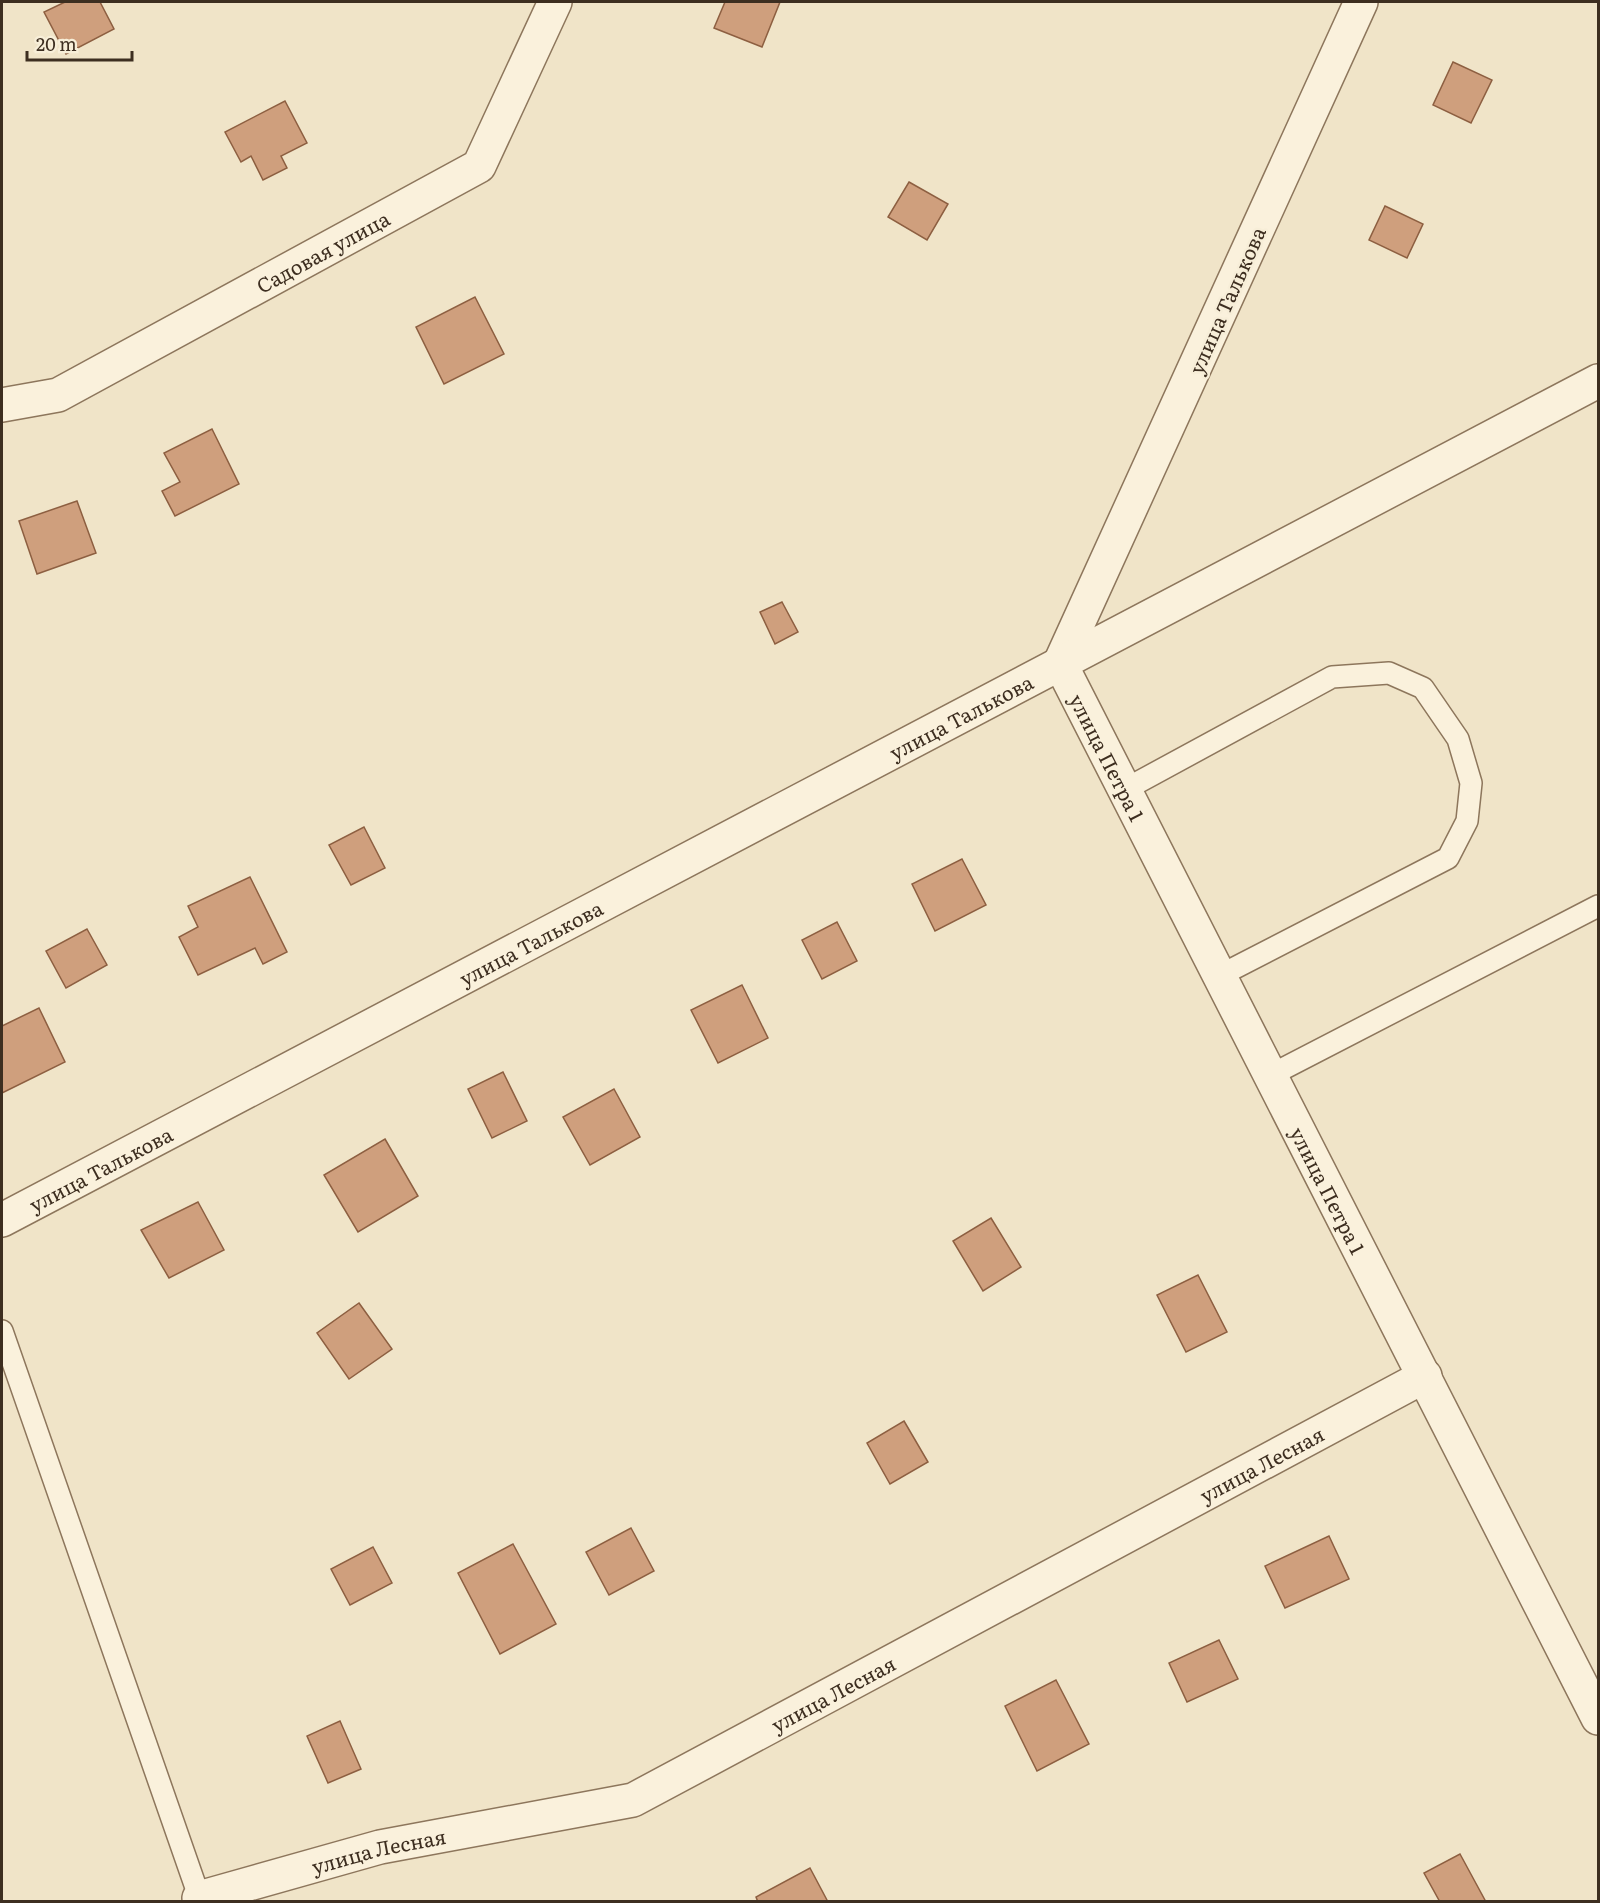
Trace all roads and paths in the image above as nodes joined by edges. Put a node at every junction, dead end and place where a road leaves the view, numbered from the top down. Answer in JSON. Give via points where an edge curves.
{"nodes":[{"id":1,"x":555,"y":2,"type":"edge"},
{"id":2,"x":1361,"y":2,"type":"edge"},
{"id":3,"x":1599,"y":381,"type":"edge"},
{"id":4,"x":2,"y":405,"type":"edge"},
{"id":5,"x":1060,"y":663,"type":"junction"},
{"id":6,"x":1124,"y":790,"type":"junction"},
{"id":7,"x":1599,"y":906,"type":"edge"},
{"id":8,"x":1219,"y":976,"type":"junction"},
{"id":9,"x":1269,"y":1076,"type":"junction"},
{"id":10,"x":2,"y":1220,"type":"edge"},
{"id":11,"x":2,"y":1331,"type":"edge"},
{"id":12,"x":1425,"y":1376,"type":"junction"},
{"id":13,"x":1599,"y":1718,"type":"edge"},
{"id":14,"x":200,"y":1900,"type":"edge"}],
"edges":[{"from":1,"to":4,"type":"street","name":"Садовая улица","via":[[479,166],[58,395]]},
{"from":2,"to":5,"type":"street","name":"улица Талькова"},
{"from":3,"to":5,"type":"street","name":"улица Талькова"},
{"from":5,"to":6,"type":"street","name":"улица Петра 1"},
{"from":5,"to":10,"type":"street","name":"улица Талькова"},
{"from":6,"to":8,"type":"street","name":"улица Петра 1"},
{"from":6,"to":8,"type":"lane","via":[[1332,676],[1389,673],[1423,688],[1458,739],[1471,783],[1467,821],[1448,858]]},
{"from":7,"to":9,"type":"lane"},
{"from":8,"to":9,"type":"street","name":"улица Петра 1"},
{"from":9,"to":12,"type":"street","name":"улица Петра 1"},
{"from":11,"to":14,"type":"lane"},
{"from":12,"to":13,"type":"street","name":"улица Петра 1"},
{"from":12,"to":14,"type":"street","name":"улица Лесная","via":[[633,1800],[380,1847]]}]}
